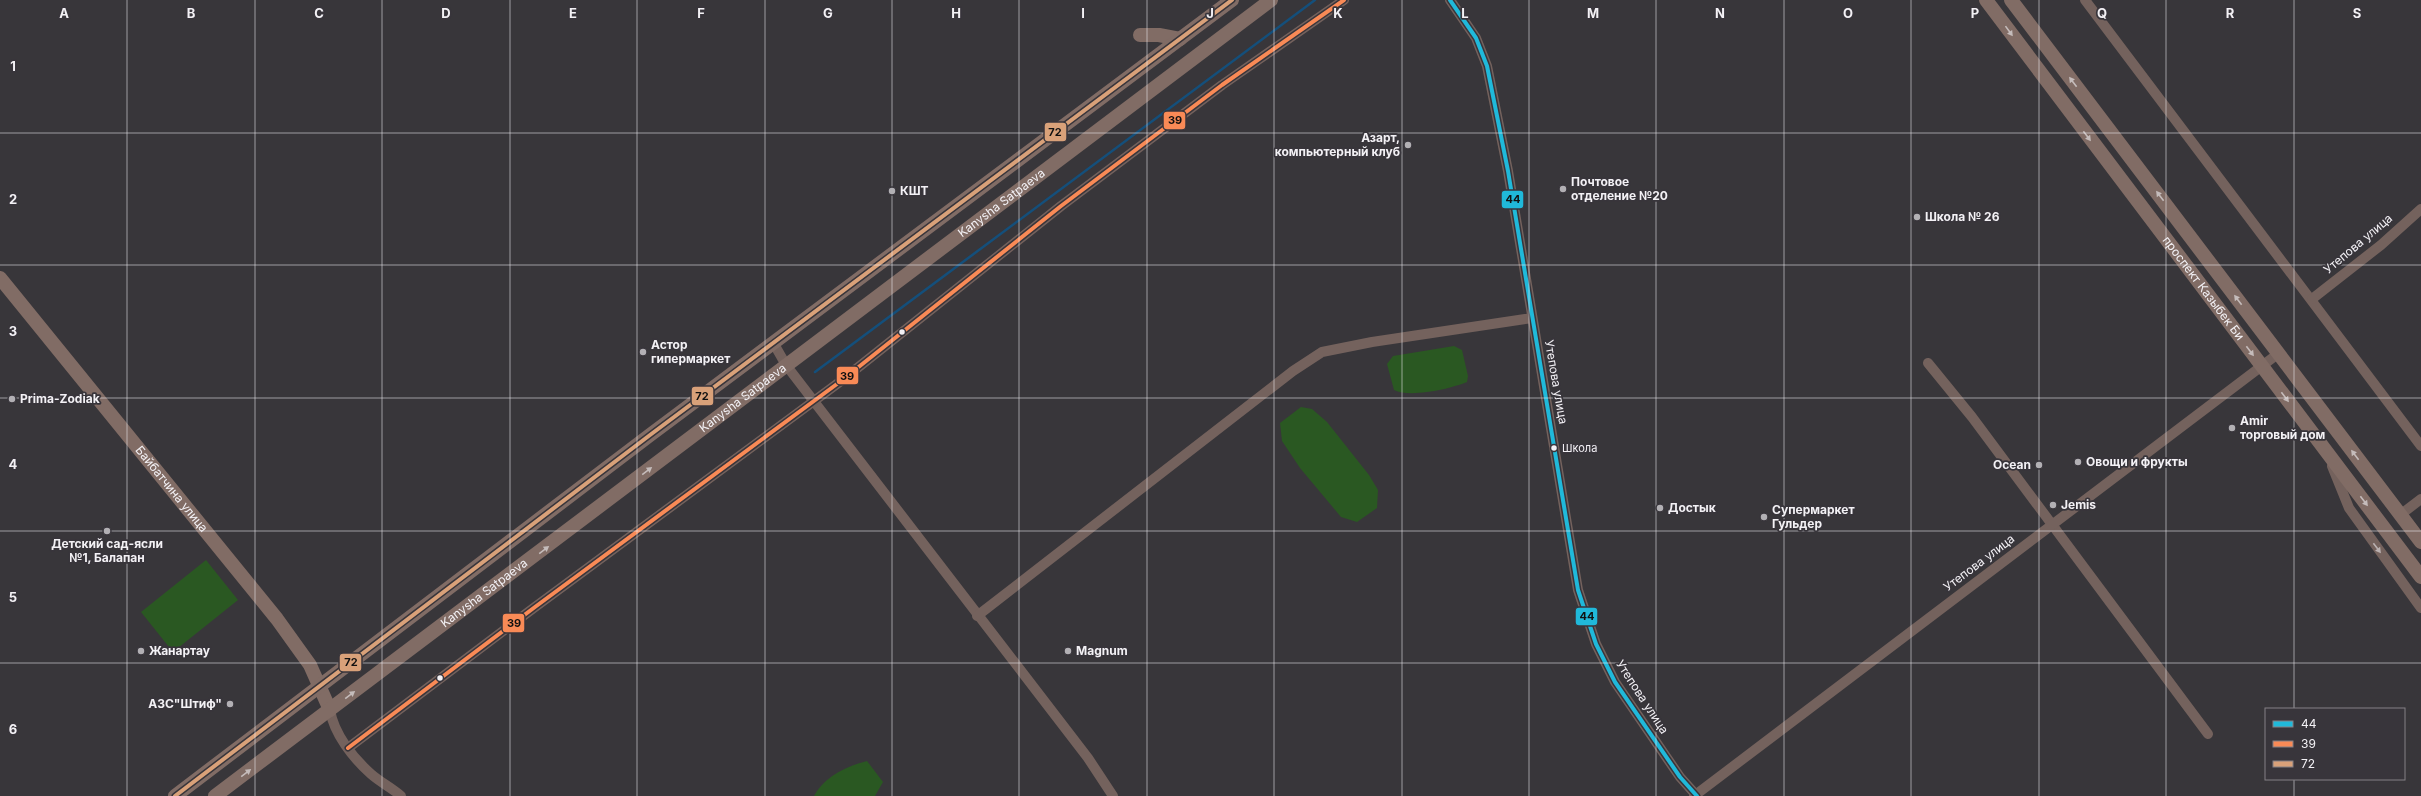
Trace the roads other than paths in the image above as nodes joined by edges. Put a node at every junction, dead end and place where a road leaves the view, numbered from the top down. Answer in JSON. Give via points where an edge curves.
{"nodes":[{"id":1,"x":1232,"y":0,"type":"edge"},
{"id":2,"x":1272,"y":0,"type":"edge"},
{"id":3,"x":1344,"y":0,"type":"edge"},
{"id":4,"x":1450,"y":0,"type":"edge"},
{"id":5,"x":1986,"y":0,"type":"edge"},
{"id":6,"x":2011,"y":0,"type":"edge"},
{"id":7,"x":2085,"y":0,"type":"edge"},
{"id":8,"x":1140,"y":35,"type":"dead end"},
{"id":9,"x":1180,"y":39,"type":"junction"},
{"id":10,"x":2421,"y":209,"type":"edge"},
{"id":11,"x":0,"y":278,"type":"edge"},
{"id":12,"x":2312,"y":299,"type":"junction"},
{"id":13,"x":1532,"y":318,"type":"junction"},
{"id":14,"x":774,"y":344,"type":"junction"},
{"id":15,"x":2278,"y":353,"type":"junction"},
{"id":16,"x":1928,"y":363,"type":"dead end"},
{"id":17,"x":786,"y":365,"type":"junction"},
{"id":18,"x":2262,"y":366,"type":"junction"},
{"id":19,"x":814,"y":401,"type":"junction"},
{"id":20,"x":2421,"y":446,"type":"edge"},
{"id":21,"x":2327,"y":453,"type":"junction"},
{"id":22,"x":2421,"y":499,"type":"edge"},
{"id":23,"x":2400,"y":515,"type":"junction"},
{"id":24,"x":2052,"y":525,"type":"junction"},
{"id":25,"x":2421,"y":542,"type":"edge"},
{"id":26,"x":2421,"y":577,"type":"edge"},
{"id":27,"x":2421,"y":608,"type":"edge"},
{"id":28,"x":977,"y":616,"type":"junction"},
{"id":29,"x":320,"y":686,"type":"junction"},
{"id":30,"x":330,"y":710,"type":"junction"},
{"id":31,"x":2208,"y":734,"type":"dead end"},
{"id":32,"x":348,"y":748,"type":"junction"},
{"id":33,"x":1696,"y":795,"type":"edge"},
{"id":34,"x":174,"y":796,"type":"edge"},
{"id":35,"x":215,"y":796,"type":"edge"},
{"id":36,"x":401,"y":796,"type":"edge"},
{"id":37,"x":1113,"y":796,"type":"edge"}],
"edges":[{"from":1,"to":9,"type":"main road","name":"Kanysha Satpaeva"},
{"from":2,"to":17,"type":"main road","name":"Kanysha Satpaeva"},
{"from":3,"to":19,"type":"street","via":[[1222,85],[1067,202]]},
{"from":4,"to":13,"type":"street","name":"Утепова улица","via":[[1476,38],[1487,66],[1508,171]]},
{"from":5,"to":18,"type":"main road","name":"проспект Казыбек Би","one_way":true},
{"from":15,"to":6,"type":"main road","name":"проспект Казыбек Би","one_way":true},
{"from":7,"to":12,"type":"street"},
{"from":8,"to":9,"type":"main road"},
{"from":9,"to":14,"type":"main road","name":"Kanysha Satpaeva"},
{"from":10,"to":12,"type":"street","name":"Утепова улица","via":[[2381,245]]},
{"from":11,"to":29,"type":"main road","name":"Байбатчина улица","via":[[277,619],[310,665]]},
{"from":12,"to":20,"type":"street"},
{"from":13,"to":28,"type":"street","via":[[1322,352],[1286,376]]},
{"from":13,"to":33,"type":"street","name":"Утепова улица","via":[[1576,584],[1596,644],[1624,696],[1680,777]]},
{"from":14,"to":17,"type":"street"},
{"from":14,"to":29,"type":"main road","name":"Kanysha Satpaeva"},
{"from":15,"to":18,"type":"street","name":"Утепова улица"},
{"from":23,"to":15,"type":"main road","name":"проспект Казыбек Би","one_way":true},
{"from":16,"to":24,"type":"street","via":[[1972,417]]},
{"from":17,"to":19,"type":"street"},
{"from":30,"to":17,"type":"main road","name":"Kanysha Satpaeva","one_way":true},
{"from":18,"to":21,"type":"main road","name":"проспект Казыбек Би","one_way":true},
{"from":18,"to":24,"type":"street","name":"Утепова улица"},
{"from":19,"to":28,"type":"street"},
{"from":19,"to":32,"type":"street"},
{"from":21,"to":26,"type":"main road","name":"проспект Казыбек Би","one_way":true},
{"from":21,"to":27,"type":"street","one_way":true,"via":[[2349,508]]},
{"from":22,"to":23,"type":"street"},
{"from":23,"to":25,"type":"main road","name":"проспект Казыбек Би"},
{"from":24,"to":31,"type":"street"},
{"from":24,"to":33,"type":"street","name":"Утепова улица"},
{"from":28,"to":37,"type":"street","via":[[1088,758]]},
{"from":29,"to":30,"type":"main road","name":"Байбатчина улица"},
{"from":29,"to":34,"type":"main road","name":"Kanysha Satpaeva"},
{"from":30,"to":32,"type":"street","via":[[332,724]]},
{"from":35,"to":30,"type":"main road","name":"Kanysha Satpaeva","one_way":true},
{"from":32,"to":36,"type":"street","via":[[371,774]]}]}
